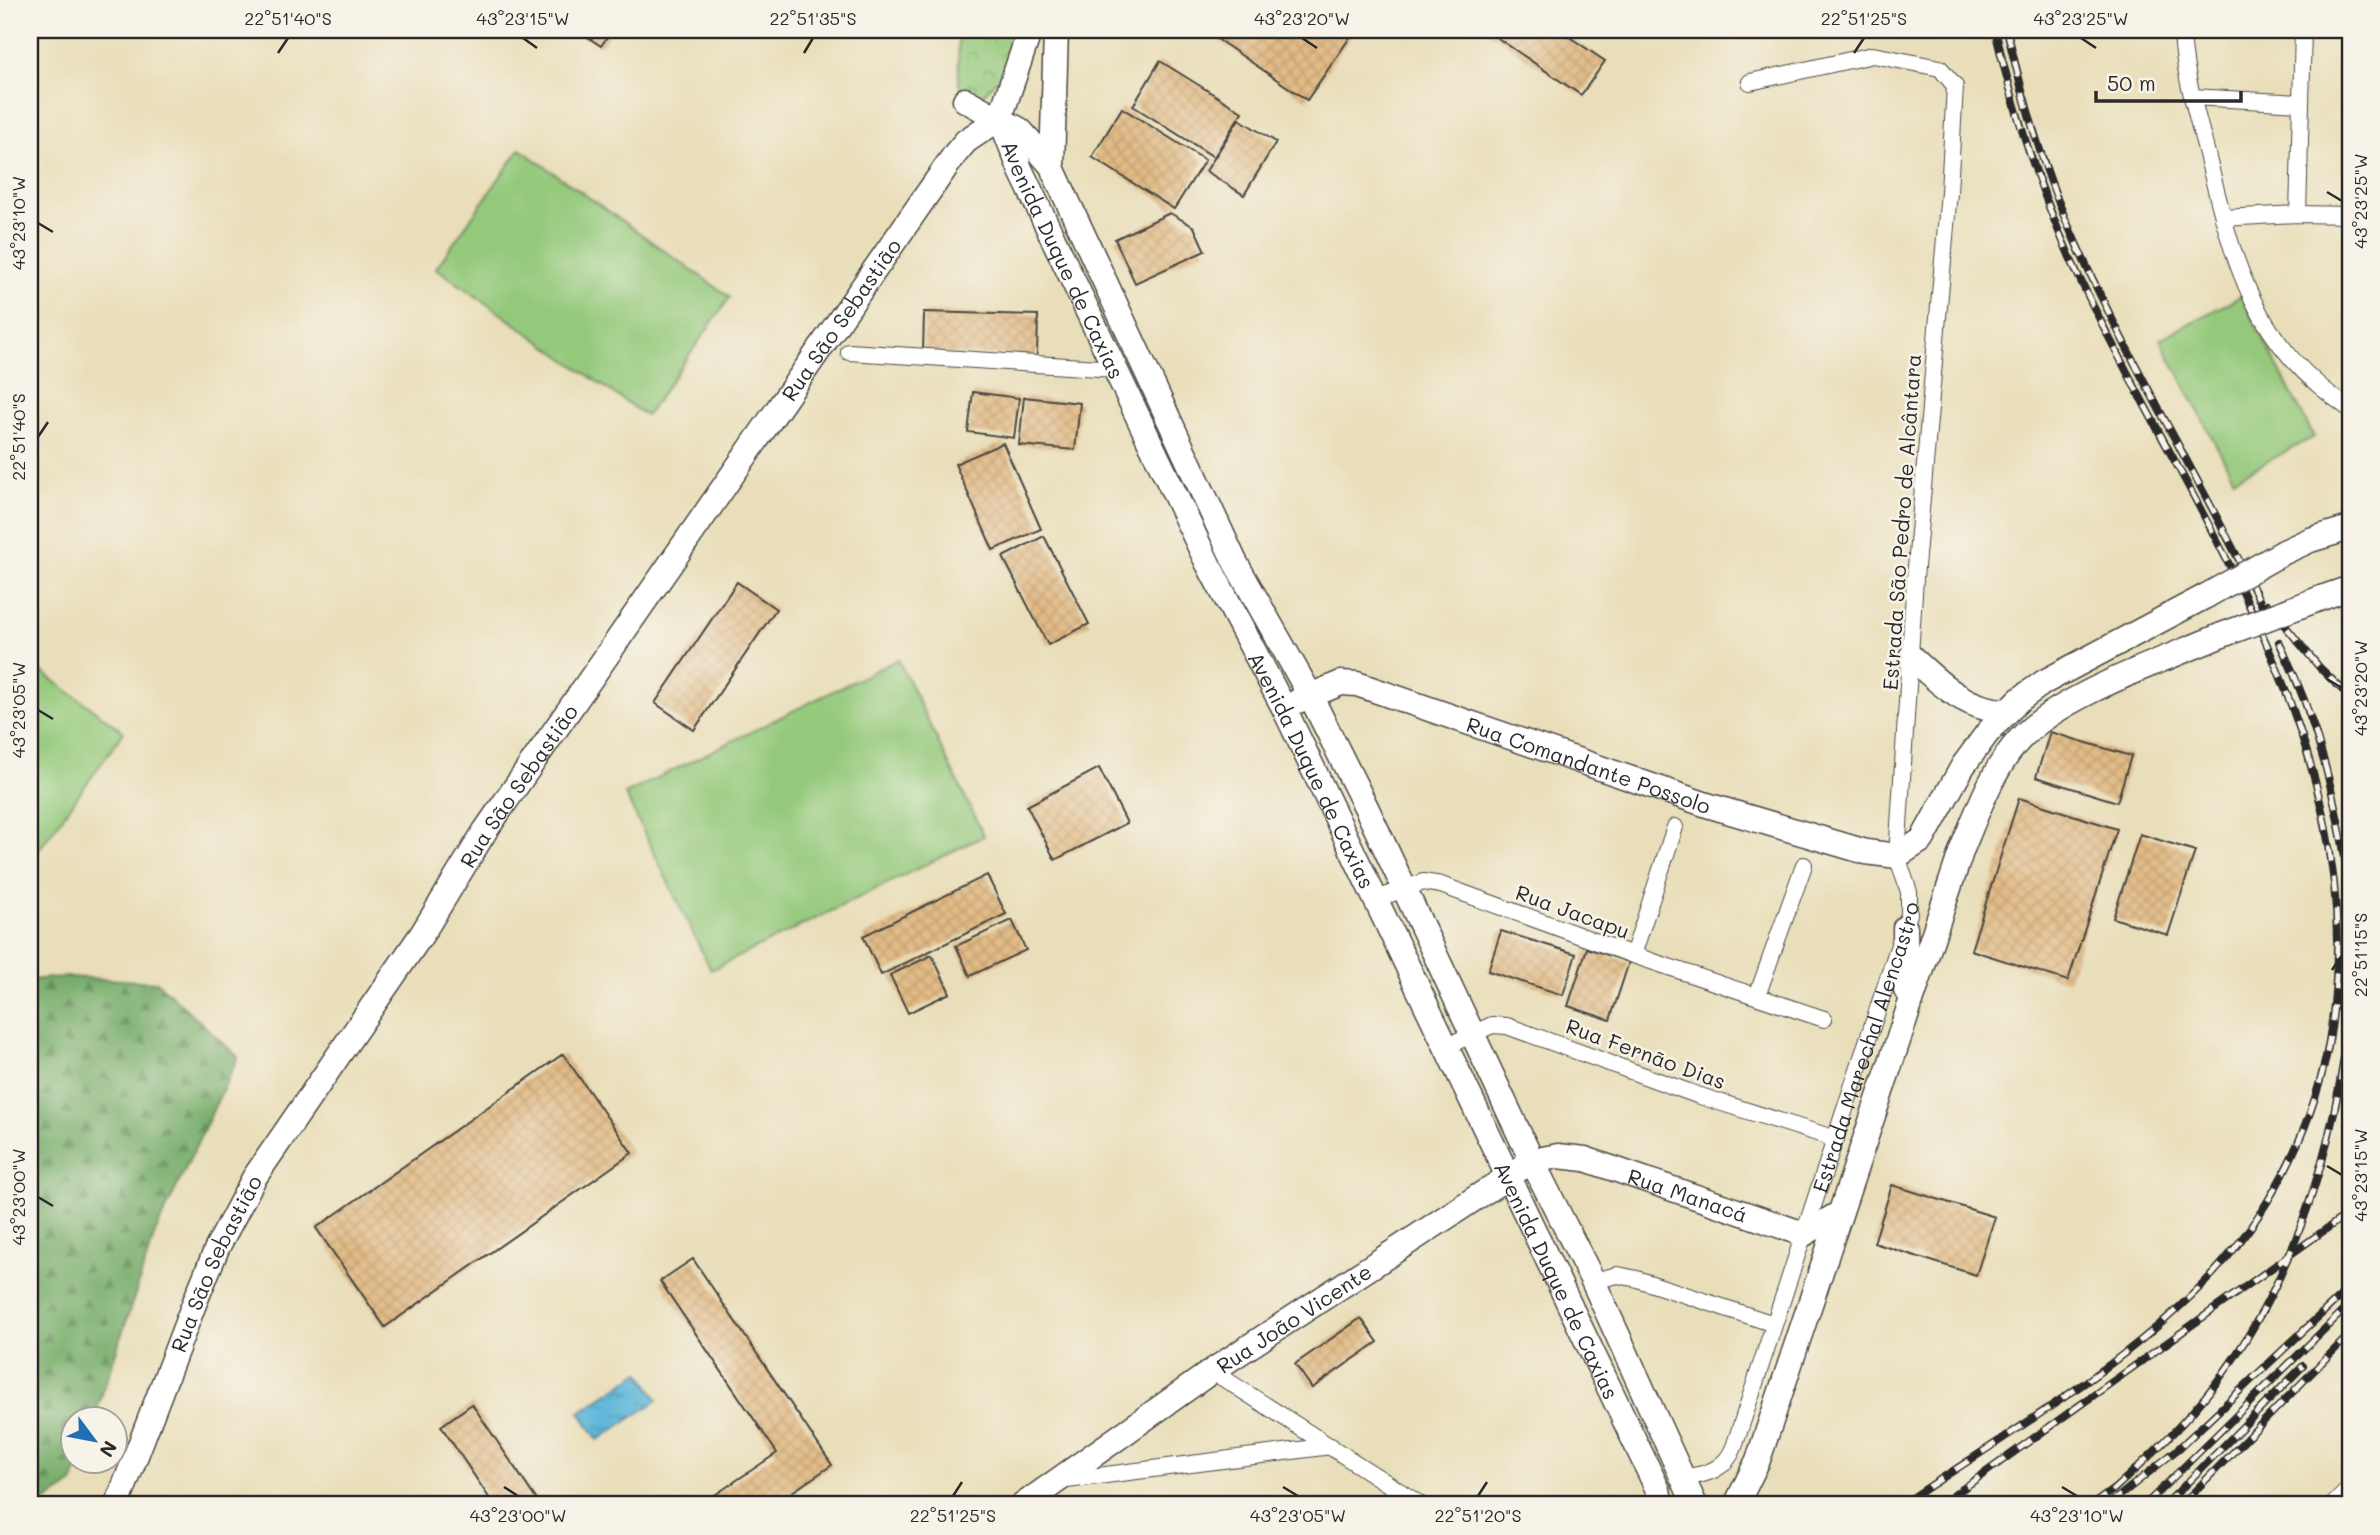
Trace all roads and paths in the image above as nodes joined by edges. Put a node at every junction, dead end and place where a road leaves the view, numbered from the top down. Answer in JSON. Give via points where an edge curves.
{"nodes":[{"id":1,"x":1030,"y":30,"type":"edge"},
{"id":2,"x":1056,"y":30,"type":"edge"},
{"id":3,"x":2182,"y":30,"type":"edge"},
{"id":4,"x":2303,"y":30,"type":"edge"},
{"id":5,"x":1749,"y":82,"type":"dead end"},
{"id":6,"x":2192,"y":97,"type":"junction"},
{"id":7,"x":964,"y":100,"type":"dead end"},
{"id":8,"x":2300,"y":103,"type":"junction"},
{"id":9,"x":1000,"y":117,"type":"junction"},
{"id":10,"x":1052,"y":166,"type":"junction"},
{"id":11,"x":2298,"y":214,"type":"junction"},
{"id":12,"x":2350,"y":215,"type":"edge"},
{"id":13,"x":2223,"y":218,"type":"junction"},
{"id":14,"x":849,"y":352,"type":"dead end"},
{"id":15,"x":1115,"y":369,"type":"junction"},
{"id":16,"x":2350,"y":409,"type":"edge"},
{"id":17,"x":2350,"y":528,"type":"edge"},
{"id":18,"x":2350,"y":588,"type":"edge"},
{"id":19,"x":1911,"y":657,"type":"junction"},
{"id":20,"x":1310,"y":695,"type":"junction"},
{"id":21,"x":1284,"y":708,"type":"junction"},
{"id":22,"x":2007,"y":711,"type":"junction"},
{"id":23,"x":1675,"y":827,"type":"dead end"},
{"id":24,"x":1898,"y":856,"type":"junction"},
{"id":25,"x":1804,"y":865,"type":"dead end"},
{"id":26,"x":1402,"y":887,"type":"junction"},
{"id":27,"x":1374,"y":900,"type":"junction"},
{"id":28,"x":1905,"y":928,"type":"junction"},
{"id":29,"x":1633,"y":955,"type":"junction"},
{"id":30,"x":1757,"y":996,"type":"junction"},
{"id":31,"x":1906,"y":1008,"type":"junction"},
{"id":32,"x":1824,"y":1019,"type":"dead end"},
{"id":33,"x":1472,"y":1033,"type":"junction"},
{"id":34,"x":1445,"y":1047,"type":"junction"},
{"id":35,"x":1836,"y":1139,"type":"junction"},
{"id":36,"x":1532,"y":1160,"type":"junction"},
{"id":37,"x":1506,"y":1176,"type":"junction"},
{"id":38,"x":1840,"y":1213,"type":"junction"},
{"id":39,"x":1804,"y":1234,"type":"junction"},
{"id":40,"x":1593,"y":1281,"type":"junction"},
{"id":41,"x":1774,"y":1324,"type":"junction"},
{"id":42,"x":1212,"y":1371,"type":"junction"},
{"id":43,"x":1331,"y":1446,"type":"junction"},
{"id":44,"x":1684,"y":1478,"type":"junction"},
{"id":45,"x":1059,"y":1482,"type":"junction"},
{"id":46,"x":2350,"y":1489,"type":"edge"},
{"id":47,"x":1658,"y":1500,"type":"edge"},
{"id":48,"x":117,"y":1505,"type":"edge"},
{"id":49,"x":1023,"y":1505,"type":"edge"},
{"id":50,"x":1421,"y":1505,"type":"edge"},
{"id":51,"x":1695,"y":1505,"type":"edge"},
{"id":52,"x":1736,"y":1505,"type":"edge"},
{"id":53,"x":2333,"y":1505,"type":"edge"}],
"edges":[{"from":1,"to":9,"type":"main road","name":"Avenida Duque de Caxias"},
{"from":2,"to":10,"type":"main road","name":"Avenida Duque de Caxias"},
{"from":3,"to":6,"type":"street"},
{"from":4,"to":8,"type":"street"},
{"from":5,"to":19,"type":"street","name":"Estrada São Pedro de Alcântara","via":[[1873,55],[1940,68],[1955,86]]},
{"from":6,"to":8,"type":"street"},
{"from":6,"to":13,"type":"street"},
{"from":7,"to":9,"type":"main road"},
{"from":8,"to":11,"type":"street"},
{"from":9,"to":10,"type":"main road","via":[[1032,140]]},
{"from":9,"to":15,"type":"main road","name":"Avenida Duque de Caxias"},
{"from":9,"to":48,"type":"main road","name":"Rua São Sebastião","via":[[961,148],[869,276],[485,831],[422,934],[254,1178],[217,1248]]},
{"from":10,"to":20,"type":"main road","name":"Avenida Duque de Caxias","via":[[1235,562]]},
{"from":11,"to":12,"type":"street"},
{"from":11,"to":13,"type":"street"},
{"from":13,"to":16,"type":"street","via":[[2238,270],[2267,327],[2295,361]]},
{"from":14,"to":15,"type":"street"},
{"from":15,"to":21,"type":"main road","name":"Avenida Duque de Caxias","via":[[1208,564]]},
{"from":17,"to":22,"type":"main road","bridge":true,"via":[[2284,552],[2045,682]]},
{"from":18,"to":31,"type":"main road","name":"Estrada Marechal Alencastro","bridge":true,"via":[[2222,635],[2071,702],[2018,741],[1987,793],[1962,849]]},
{"from":19,"to":22,"type":"main road","via":[[1964,701],[1989,711]]},
{"from":19,"to":24,"type":"street","name":"Estrada São Pedro de Alcântara"},
{"from":20,"to":21,"type":"main road","name":"Rua Comandante Possolo"},
{"from":20,"to":24,"type":"main road","name":"Rua Comandante Possolo","via":[[1341,684],[1375,689],[1707,805],[1873,854]]},
{"from":20,"to":26,"type":"main road","name":"Avenida Duque de Caxias"},
{"from":21,"to":27,"type":"main road","name":"Avenida Duque de Caxias"},
{"from":22,"to":24,"type":"main road","via":[[1963,766],[1922,840]]},
{"from":23,"to":29,"type":"street"},
{"from":24,"to":28,"type":"street","name":"Estrada Marechal Alencastro","via":[[1910,902]]},
{"from":25,"to":30,"type":"street"},
{"from":26,"to":27,"type":"street","name":"Rua Jacapu"},
{"from":26,"to":29,"type":"street","name":"Rua Jacapu","via":[[1423,882],[1441,885]]},
{"from":26,"to":33,"type":"main road","name":"Avenida Duque de Caxias"},
{"from":27,"to":34,"type":"main road","name":"Avenida Duque de Caxias"},
{"from":28,"to":31,"type":"main road"},
{"from":28,"to":35,"type":"street","name":"Estrada Marechal Alencastro"},
{"from":29,"to":30,"type":"street","name":"Rua Jacapu"},
{"from":30,"to":32,"type":"street","name":"Rua Jacapu"},
{"from":31,"to":38,"type":"main road","name":"Estrada Marechal Alencastro"},
{"from":33,"to":34,"type":"street","name":"Rua Fernão Dias"},
{"from":33,"to":35,"type":"street","name":"Rua Fernão Dias","via":[[1492,1025],[1507,1026],[1697,1095]]},
{"from":33,"to":36,"type":"main road","name":"Avenida Duque de Caxias"},
{"from":34,"to":37,"type":"main road","name":"Avenida Duque de Caxias"},
{"from":35,"to":39,"type":"street","name":"Estrada Marechal Alencastro"},
{"from":36,"to":37,"type":"main road","name":"Rua João Vicente"},
{"from":36,"to":39,"type":"main road","name":"Rua Manacá","via":[[1558,1156],[1585,1159]]},
{"from":36,"to":40,"type":"main road","name":"Avenida Duque de Caxias"},
{"from":37,"to":42,"type":"main road","name":"Rua João Vicente"},
{"from":37,"to":47,"type":"main road","name":"Avenida Duque de Caxias"},
{"from":38,"to":39,"type":"main road"},
{"from":38,"to":52,"type":"main road","name":"Estrada Marechal Alencastro","via":[[1753,1474]]},
{"from":39,"to":41,"type":"street","name":"Estrada Marechal Alencastro"},
{"from":40,"to":41,"type":"street","via":[[1618,1275],[1637,1279]]},
{"from":40,"to":44,"type":"main road","name":"Avenida Duque de Caxias"},
{"from":41,"to":44,"type":"street","name":"Estrada Marechal Alencastro","via":[[1730,1457],[1718,1469]]},
{"from":42,"to":43,"type":"street"},
{"from":42,"to":45,"type":"main road","name":"Rua João Vicente"},
{"from":43,"to":45,"type":"street","name":"Rua João Vicente"},
{"from":43,"to":50,"type":"street"},
{"from":44,"to":51,"type":"main road","name":"Avenida Duque de Caxias"},
{"from":45,"to":49,"type":"main road","name":"Rua João Vicente"},
{"from":46,"to":53,"type":"street"}]}
